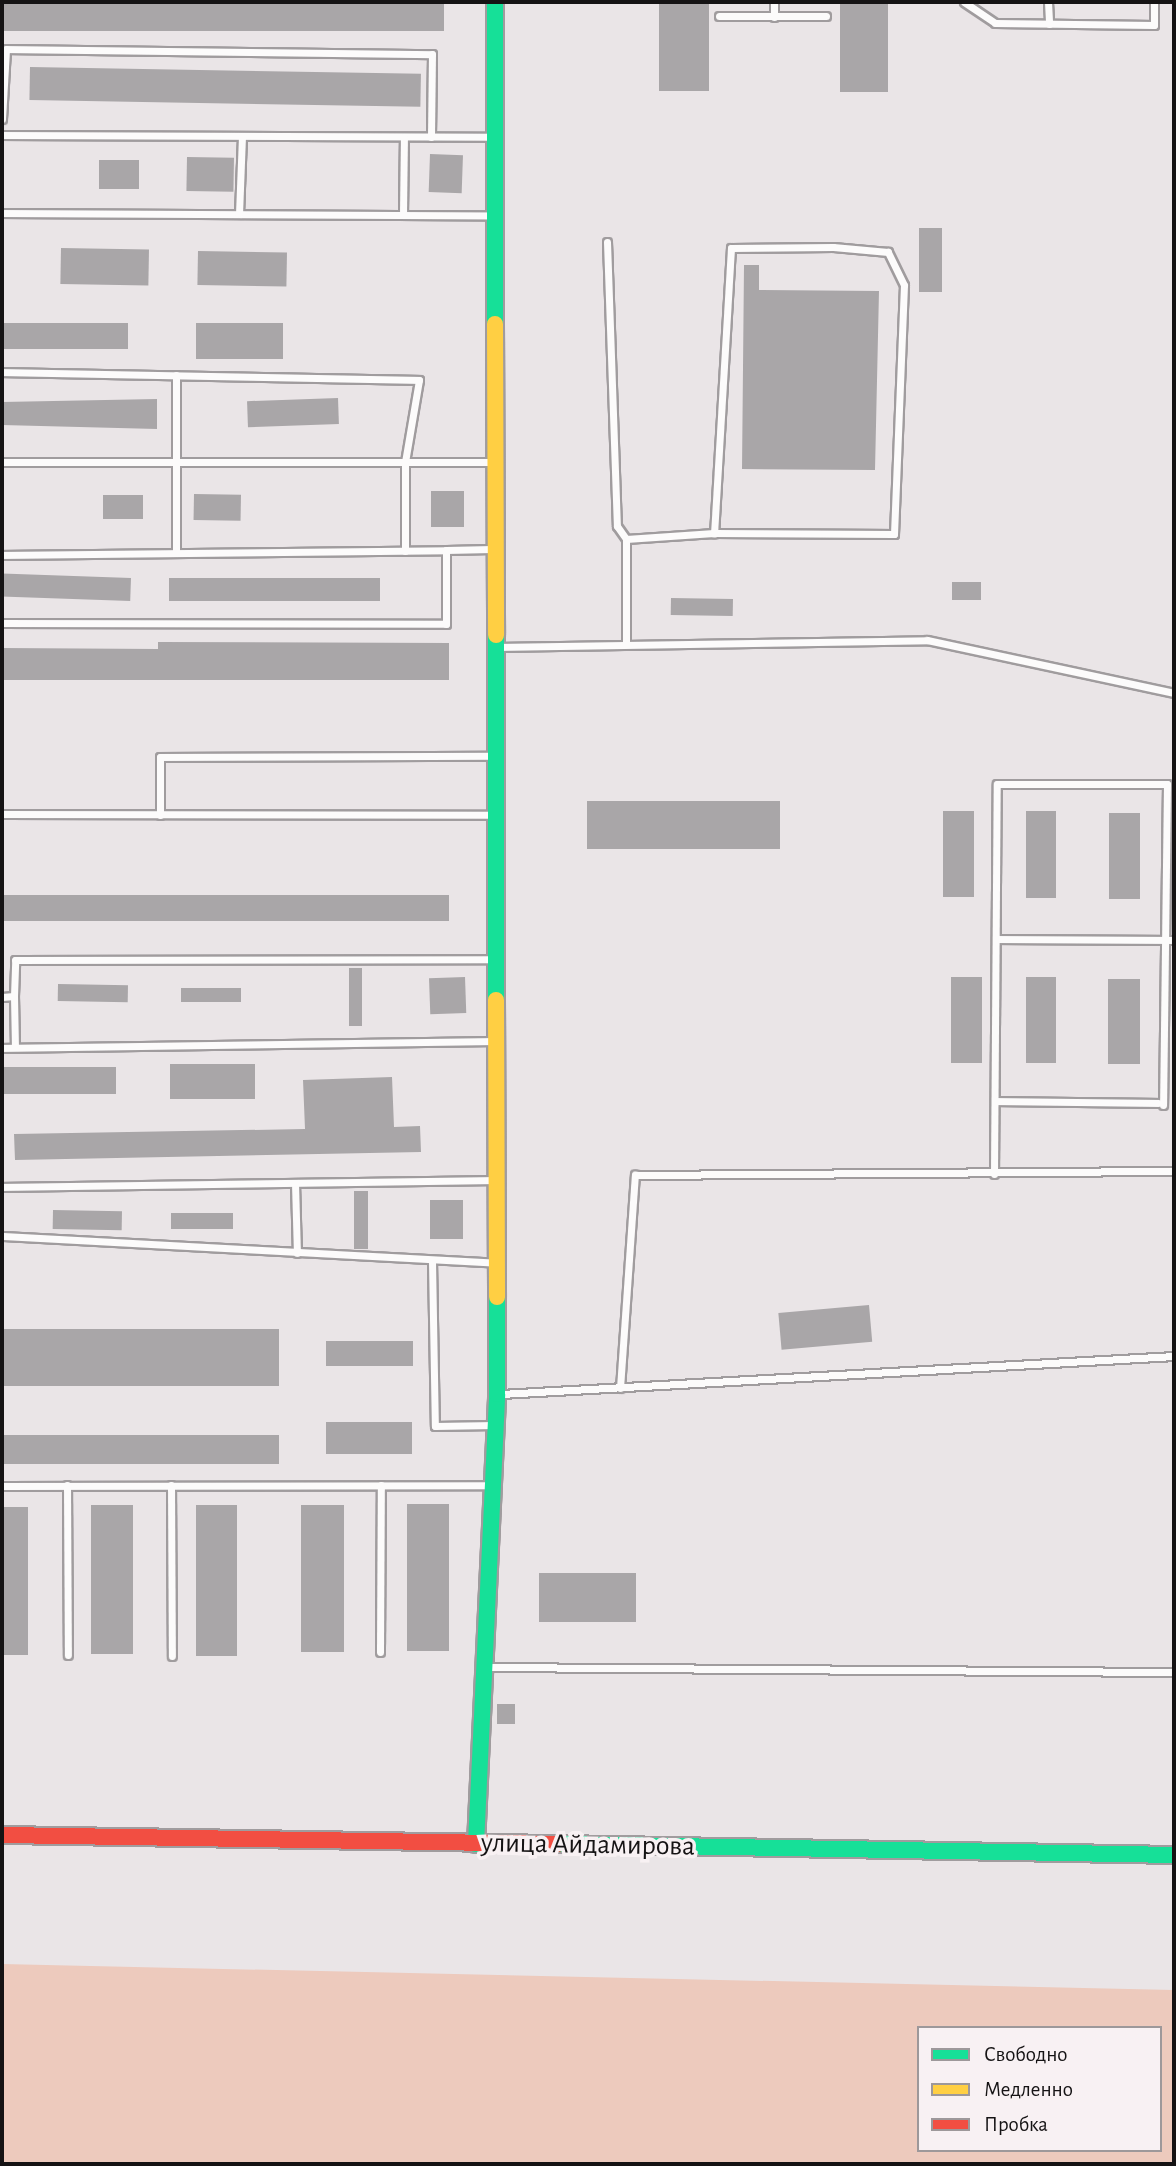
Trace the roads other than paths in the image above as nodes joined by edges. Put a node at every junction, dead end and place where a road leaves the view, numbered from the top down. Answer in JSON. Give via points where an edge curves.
{"nodes":[{"id":1,"x":495,"y":2,"type":"edge"},
{"id":2,"x":774,"y":2,"type":"edge"},
{"id":3,"x":964,"y":2,"type":"edge"},
{"id":4,"x":1048,"y":2,"type":"edge"},
{"id":5,"x":1154,"y":2,"type":"edge"},
{"id":6,"x":719,"y":16,"type":"dead end"},
{"id":7,"x":826,"y":16,"type":"dead end"},
{"id":8,"x":774,"y":17,"type":"junction"},
{"id":9,"x":1049,"y":24,"type":"junction"},
{"id":10,"x":2,"y":119,"type":"edge"},
{"id":11,"x":2,"y":135,"type":"edge"},
{"id":12,"x":242,"y":136,"type":"junction"},
{"id":13,"x":404,"y":137,"type":"junction"},
{"id":14,"x":431,"y":137,"type":"junction"},
{"id":15,"x":497,"y":137,"type":"junction"},
{"id":16,"x":2,"y":213,"type":"edge"},
{"id":17,"x":239,"y":214,"type":"junction"},
{"id":18,"x":403,"y":215,"type":"junction"},
{"id":19,"x":498,"y":216,"type":"junction"},
{"id":20,"x":607,"y":242,"type":"dead end"},
{"id":21,"x":2,"y":372,"type":"edge"},
{"id":22,"x":176,"y":375,"type":"junction"},
{"id":23,"x":2,"y":462,"type":"edge"},
{"id":24,"x":176,"y":462,"type":"junction"},
{"id":25,"x":405,"y":462,"type":"junction"},
{"id":26,"x":499,"y":463,"type":"junction"},
{"id":27,"x":714,"y":533,"type":"junction"},
{"id":28,"x":626,"y":539,"type":"junction"},
{"id":29,"x":499,"y":549,"type":"junction"},
{"id":30,"x":446,"y":550,"type":"junction"},
{"id":31,"x":405,"y":551,"type":"junction"},
{"id":32,"x":176,"y":553,"type":"junction"},
{"id":33,"x":2,"y":555,"type":"edge"},
{"id":34,"x":2,"y":623,"type":"edge"},
{"id":35,"x":626,"y":645,"type":"junction"},
{"id":36,"x":499,"y":647,"type":"junction"},
{"id":37,"x":1174,"y":692,"type":"edge"},
{"id":38,"x":498,"y":756,"type":"junction"},
{"id":39,"x":2,"y":814,"type":"edge"},
{"id":40,"x":160,"y":815,"type":"junction"},
{"id":41,"x":498,"y":815,"type":"junction"},
{"id":42,"x":996,"y":939,"type":"junction"},
{"id":43,"x":1165,"y":940,"type":"junction"},
{"id":44,"x":1174,"y":940,"type":"edge"},
{"id":45,"x":498,"y":958,"type":"junction"},
{"id":46,"x":14,"y":996,"type":"junction"},
{"id":47,"x":2,"y":997,"type":"edge"},
{"id":48,"x":498,"y":1041,"type":"junction"},
{"id":49,"x":15,"y":1047,"type":"junction"},
{"id":50,"x":2,"y":1048,"type":"edge"},
{"id":51,"x":995,"y":1101,"type":"junction"},
{"id":52,"x":1174,"y":1171,"type":"edge"},
{"id":53,"x":994,"y":1174,"type":"junction"},
{"id":54,"x":498,"y":1180,"type":"junction"},
{"id":55,"x":295,"y":1183,"type":"junction"},
{"id":56,"x":2,"y":1187,"type":"edge"},
{"id":57,"x":2,"y":1236,"type":"edge"},
{"id":58,"x":297,"y":1253,"type":"junction"},
{"id":59,"x":432,"y":1261,"type":"junction"},
{"id":60,"x":497,"y":1264,"type":"junction"},
{"id":61,"x":1174,"y":1356,"type":"edge"},
{"id":62,"x":620,"y":1388,"type":"junction"},
{"id":63,"x":497,"y":1394,"type":"junction"},
{"id":64,"x":495,"y":1425,"type":"junction"},
{"id":65,"x":67,"y":1485,"type":"junction"},
{"id":66,"x":171,"y":1485,"type":"junction"},
{"id":67,"x":381,"y":1485,"type":"junction"},
{"id":68,"x":492,"y":1485,"type":"junction"},
{"id":69,"x":2,"y":1486,"type":"edge"},
{"id":70,"x":380,"y":1652,"type":"dead end"},
{"id":71,"x":68,"y":1655,"type":"dead end"},
{"id":72,"x":172,"y":1656,"type":"dead end"},
{"id":73,"x":484,"y":1667,"type":"junction"},
{"id":74,"x":1174,"y":1672,"type":"edge"},
{"id":75,"x":2,"y":1835,"type":"edge"},
{"id":76,"x":477,"y":1844,"type":"junction"},
{"id":77,"x":1174,"y":1855,"type":"edge"}],
"edges":[{"from":1,"to":15,"type":"street"},
{"from":2,"to":8,"type":"lane"},
{"from":3,"to":9,"type":"lane","via":[[995,23]]},
{"from":4,"to":9,"type":"lane"},
{"from":5,"to":9,"type":"lane","via":[[1154,25]]},
{"from":6,"to":8,"type":"lane"},
{"from":7,"to":8,"type":"lane"},
{"from":10,"to":14,"type":"lane","via":[[6,49],[432,54]]},
{"from":11,"to":12,"type":"lane"},
{"from":12,"to":13,"type":"lane"},
{"from":12,"to":17,"type":"lane"},
{"from":13,"to":14,"type":"lane"},
{"from":13,"to":18,"type":"lane"},
{"from":14,"to":15,"type":"lane"},
{"from":15,"to":19,"type":"street"},
{"from":16,"to":17,"type":"lane"},
{"from":17,"to":18,"type":"lane"},
{"from":18,"to":19,"type":"lane"},
{"from":19,"to":26,"type":"street"},
{"from":20,"to":28,"type":"lane","via":[[617,526]]},
{"from":21,"to":22,"type":"lane"},
{"from":22,"to":24,"type":"lane"},
{"from":22,"to":25,"type":"lane","via":[[419,380]]},
{"from":23,"to":24,"type":"lane"},
{"from":24,"to":25,"type":"lane"},
{"from":24,"to":32,"type":"lane"},
{"from":25,"to":26,"type":"lane"},
{"from":25,"to":31,"type":"lane"},
{"from":26,"to":29,"type":"street"},
{"from":27,"to":27,"type":"lane","via":[[731,247],[888,252],[904,285],[894,534]]},
{"from":27,"to":28,"type":"lane"},
{"from":28,"to":35,"type":"lane"},
{"from":29,"to":30,"type":"lane"},
{"from":29,"to":36,"type":"street"},
{"from":30,"to":31,"type":"lane"},
{"from":30,"to":34,"type":"lane","via":[[446,624]]},
{"from":31,"to":32,"type":"lane"},
{"from":32,"to":33,"type":"lane"},
{"from":35,"to":36,"type":"lane"},
{"from":35,"to":37,"type":"lane","via":[[927,640]]},
{"from":36,"to":38,"type":"street"},
{"from":38,"to":40,"type":"lane","via":[[160,757]]},
{"from":38,"to":41,"type":"street"},
{"from":39,"to":40,"type":"lane"},
{"from":40,"to":41,"type":"lane"},
{"from":41,"to":45,"type":"street"},
{"from":42,"to":43,"type":"lane"},
{"from":42,"to":43,"type":"lane","via":[[997,784],[1167,784]]},
{"from":42,"to":51,"type":"lane"},
{"from":43,"to":44,"type":"lane"},
{"from":43,"to":51,"type":"lane","via":[[1160,1104]]},
{"from":45,"to":46,"type":"lane","via":[[15,960]]},
{"from":45,"to":48,"type":"street"},
{"from":46,"to":47,"type":"lane"},
{"from":46,"to":49,"type":"lane"},
{"from":48,"to":49,"type":"lane"},
{"from":48,"to":54,"type":"street"},
{"from":49,"to":50,"type":"lane"},
{"from":51,"to":53,"type":"lane"},
{"from":52,"to":53,"type":"lane"},
{"from":53,"to":62,"type":"lane","via":[[635,1175]]},
{"from":54,"to":55,"type":"lane"},
{"from":54,"to":60,"type":"street"},
{"from":55,"to":56,"type":"lane"},
{"from":55,"to":58,"type":"lane"},
{"from":57,"to":58,"type":"lane"},
{"from":58,"to":59,"type":"lane"},
{"from":59,"to":60,"type":"lane"},
{"from":59,"to":64,"type":"lane","via":[[436,1426]]},
{"from":60,"to":63,"type":"street"},
{"from":61,"to":62,"type":"lane"},
{"from":62,"to":63,"type":"lane"},
{"from":63,"to":64,"type":"street"},
{"from":64,"to":68,"type":"street"},
{"from":65,"to":66,"type":"lane"},
{"from":65,"to":69,"type":"lane"},
{"from":65,"to":71,"type":"lane"},
{"from":66,"to":67,"type":"lane"},
{"from":66,"to":72,"type":"lane"},
{"from":67,"to":68,"type":"lane"},
{"from":67,"to":70,"type":"lane"},
{"from":68,"to":73,"type":"street"},
{"from":73,"to":74,"type":"lane"},
{"from":73,"to":76,"type":"street"},
{"from":75,"to":76,"type":"street","name":"улица Айдамирова"},
{"from":76,"to":77,"type":"street","name":"улица Айдамирова"}]}
